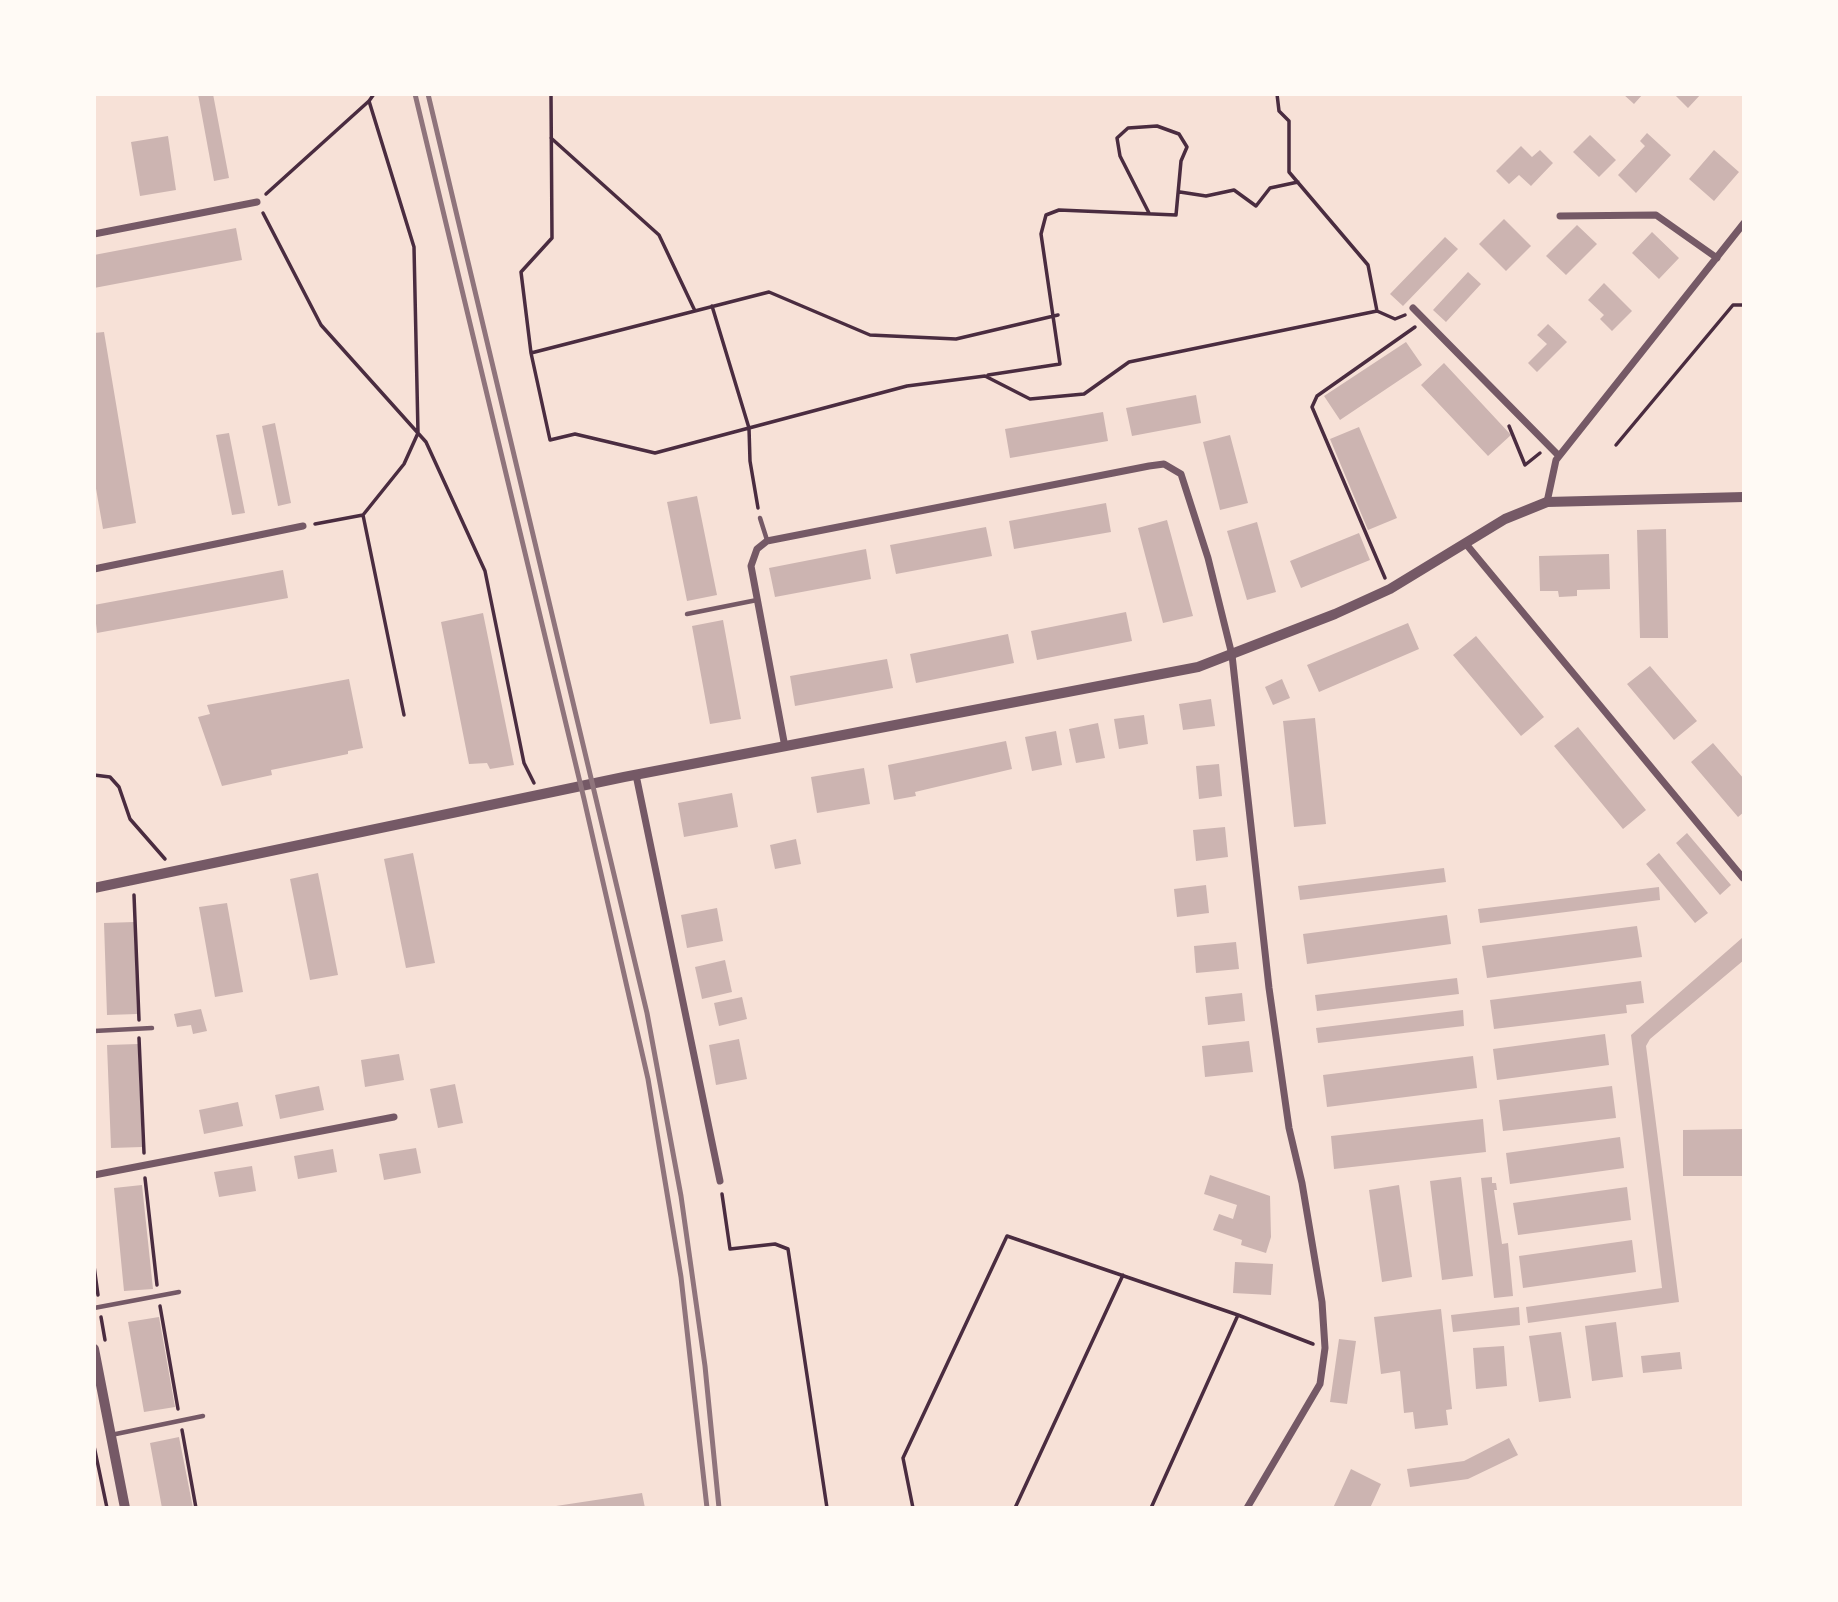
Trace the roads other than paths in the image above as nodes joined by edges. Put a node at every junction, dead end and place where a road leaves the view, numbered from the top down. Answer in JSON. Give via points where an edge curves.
{"nodes":[{"id":1,"x":257,"y":202,"type":"road end"},
{"id":2,"x":1560,"y":216,"type":"dead end"},
{"id":3,"x":1744,"y":223,"type":"edge"},
{"id":4,"x":94,"y":234,"type":"edge"},
{"id":5,"x":1717,"y":258,"type":"junction"},
{"id":6,"x":1413,"y":310,"type":"road end"},
{"id":7,"x":1559,"y":456,"type":"junction"},
{"id":8,"x":1744,"y":497,"type":"edge"},
{"id":9,"x":1548,"y":502,"type":"junction"},
{"id":10,"x":760,"y":518,"type":"road end"},
{"id":11,"x":303,"y":526,"type":"road end"},
{"id":12,"x":767,"y":541,"type":"junction"},
{"id":13,"x":1466,"y":544,"type":"junction"},
{"id":14,"x":94,"y":569,"type":"edge"},
{"id":15,"x":757,"y":600,"type":"junction"},
{"id":16,"x":687,"y":614,"type":"dead end"},
{"id":17,"x":1232,"y":655,"type":"junction"},
{"id":18,"x":785,"y":747,"type":"junction"},
{"id":19,"x":636,"y":775,"type":"junction"},
{"id":20,"x":1743,"y":878,"type":"edge"},
{"id":21,"x":94,"y":888,"type":"edge"},
{"id":22,"x":152,"y":1028,"type":"dead end"},
{"id":23,"x":94,"y":1031,"type":"edge"},
{"id":24,"x":394,"y":1117,"type":"dead end"},
{"id":25,"x":94,"y":1175,"type":"edge"},
{"id":26,"x":720,"y":1181,"type":"road end"},
{"id":27,"x":179,"y":1292,"type":"dead end"},
{"id":28,"x":94,"y":1308,"type":"edge"},
{"id":29,"x":94,"y":1349,"type":"edge"},
{"id":30,"x":203,"y":1416,"type":"dead end"},
{"id":31,"x":110,"y":1435,"type":"junction"},
{"id":32,"x":125,"y":1507,"type":"edge"},
{"id":33,"x":1247,"y":1507,"type":"edge"}],
"edges":[{"from":1,"to":4,"type":"street"},
{"from":2,"to":5,"type":"street","via":[[1656,215]]},
{"from":3,"to":5,"type":"street"},
{"from":5,"to":7,"type":"street"},
{"from":6,"to":7,"type":"street"},
{"from":7,"to":9,"type":"street"},
{"from":8,"to":9,"type":"street"},
{"from":9,"to":13,"type":"street","via":[[1520,511]]},
{"from":10,"to":12,"type":"lane"},
{"from":11,"to":14,"type":"street"},
{"from":12,"to":15,"type":"street","via":[[752,556]]},
{"from":12,"to":17,"type":"street","via":[[1164,464],[1181,474],[1187,485]]},
{"from":13,"to":17,"type":"street","via":[[1390,589]]},
{"from":13,"to":20,"type":"street"},
{"from":15,"to":16,"type":"lane"},
{"from":15,"to":18,"type":"street"},
{"from":17,"to":18,"type":"street","via":[[1198,667]]},
{"from":17,"to":33,"type":"street","via":[[1269,988],[1289,1128],[1322,1302],[1325,1348],[1320,1384]]},
{"from":18,"to":19,"type":"street"},
{"from":19,"to":21,"type":"street"},
{"from":19,"to":26,"type":"street"},
{"from":22,"to":23,"type":"lane"},
{"from":24,"to":25,"type":"street"},
{"from":27,"to":28,"type":"lane"},
{"from":29,"to":31,"type":"street"},
{"from":30,"to":31,"type":"lane"},
{"from":31,"to":32,"type":"street"}]}
